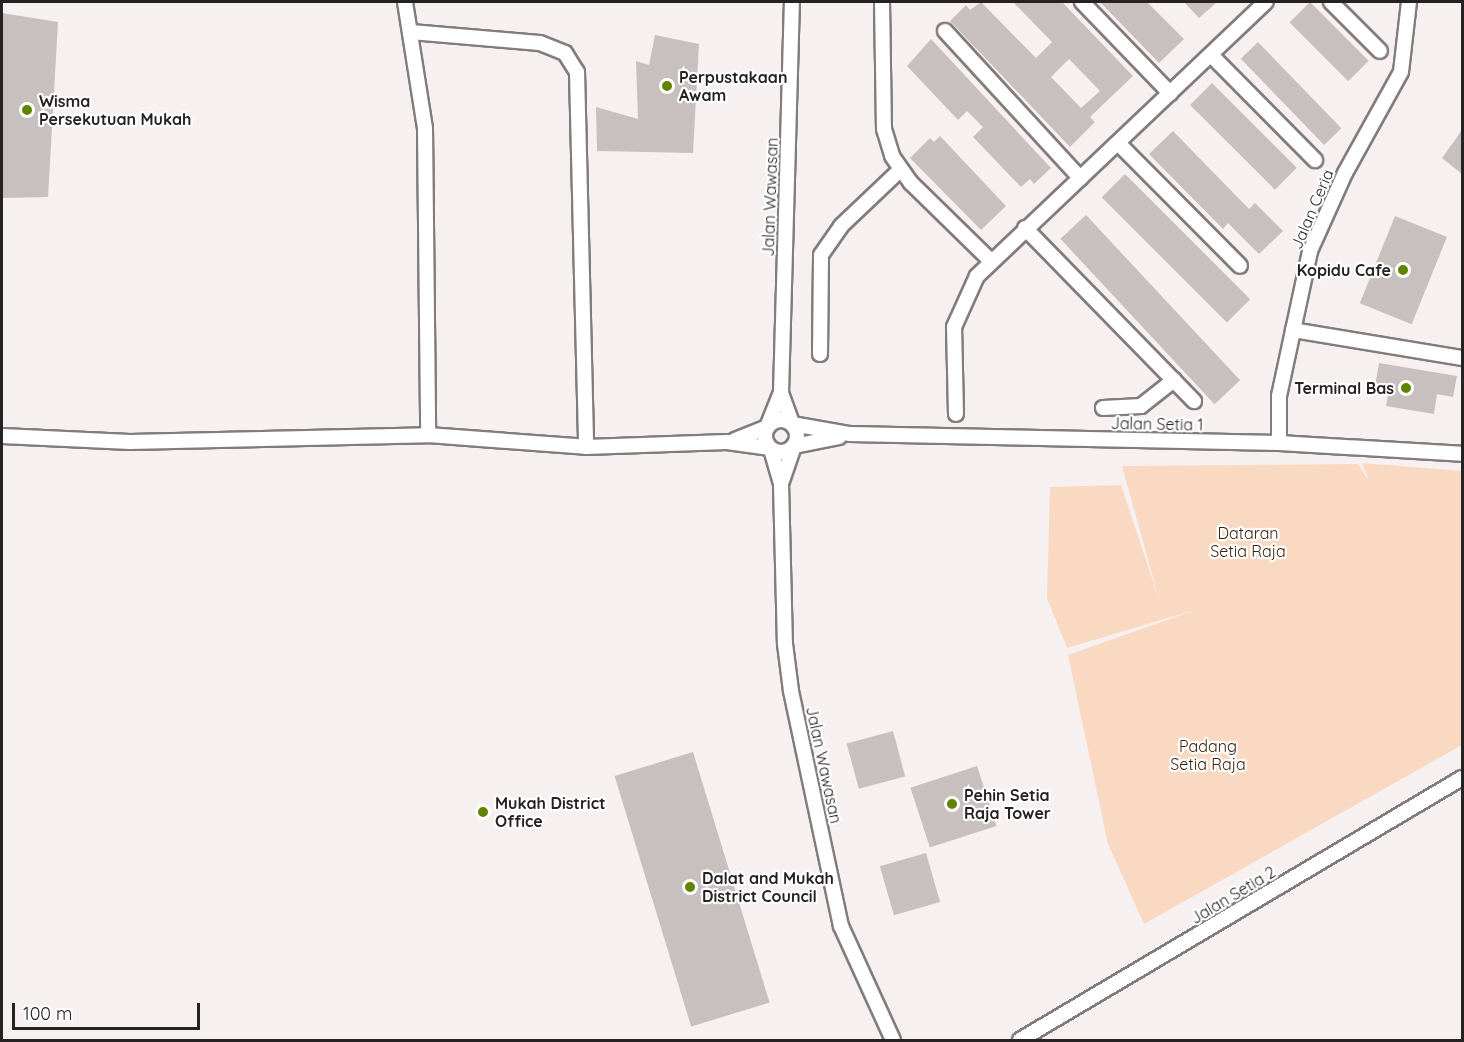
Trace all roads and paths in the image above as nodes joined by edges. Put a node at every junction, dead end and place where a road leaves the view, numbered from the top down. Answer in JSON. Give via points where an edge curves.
{"nodes":[{"id":1,"x":405,"y":2,"type":"edge"},
{"id":2,"x":792,"y":2,"type":"edge"},
{"id":3,"x":882,"y":2,"type":"edge"},
{"id":4,"x":1082,"y":2,"type":"edge"},
{"id":5,"x":1331,"y":2,"type":"edge"},
{"id":6,"x":1409,"y":2,"type":"edge"},
{"id":7,"x":1261,"y":3,"type":"edge"},
{"id":8,"x":945,"y":31,"type":"dead end"},
{"id":9,"x":411,"y":32,"type":"junction"},
{"id":10,"x":1380,"y":51,"type":"dead end"},
{"id":11,"x":1211,"y":55,"type":"junction"},
{"id":12,"x":1170,"y":93,"type":"junction"},
{"id":13,"x":1118,"y":143,"type":"junction"},
{"id":14,"x":1315,"y":160,"type":"dead end"},
{"id":15,"x":900,"y":170,"type":"junction"},
{"id":16,"x":1080,"y":178,"type":"junction"},
{"id":17,"x":1025,"y":228,"type":"junction"},
{"id":18,"x":990,"y":260,"type":"junction"},
{"id":19,"x":1240,"y":266,"type":"dead end"},
{"id":20,"x":1293,"y":330,"type":"junction"},
{"id":21,"x":820,"y":354,"type":"dead end"},
{"id":22,"x":1462,"y":358,"type":"edge"},
{"id":23,"x":1174,"y":380,"type":"junction"},
{"id":24,"x":781,"y":393,"type":"junction"},
{"id":25,"x":1194,"y":401,"type":"dead end"},
{"id":26,"x":1103,"y":408,"type":"dead end"},
{"id":27,"x":956,"y":414,"type":"dead end"},
{"id":28,"x":792,"y":424,"type":"junction"},
{"id":29,"x":767,"y":427,"type":"junction"},
{"id":30,"x":850,"y":434,"type":"junction"},
{"id":31,"x":428,"y":435,"type":"junction"},
{"id":32,"x":2,"y":436,"type":"edge"},
{"id":33,"x":727,"y":442,"type":"junction"},
{"id":34,"x":1279,"y":443,"type":"junction"},
{"id":35,"x":794,"y":446,"type":"junction"},
{"id":36,"x":586,"y":447,"type":"junction"},
{"id":37,"x":770,"y":448,"type":"junction"},
{"id":38,"x":1462,"y":454,"type":"edge"},
{"id":39,"x":781,"y":483,"type":"junction"},
{"id":40,"x":1462,"y":778,"type":"edge"},
{"id":41,"x":893,"y":1041,"type":"edge"},
{"id":42,"x":1020,"y":1041,"type":"edge"}],
"edges":[{"from":1,"to":9,"type":"street"},
{"from":2,"to":24,"type":"street","name":"Jalan Wawasan"},
{"from":3,"to":15,"type":"street","via":[[884,129]]},
{"from":4,"to":12,"type":"street"},
{"from":5,"to":10,"type":"street"},
{"from":6,"to":20,"type":"street","name":"Jalan Ceria","via":[[1406,60],[1314,241]]},
{"from":7,"to":11,"type":"street"},
{"from":8,"to":16,"type":"street"},
{"from":9,"to":31,"type":"street","via":[[427,168]]},
{"from":9,"to":36,"type":"street","via":[[540,43],[565,53],[577,72]]},
{"from":11,"to":12,"type":"street"},
{"from":11,"to":14,"type":"street"},
{"from":12,"to":13,"type":"street"},
{"from":13,"to":16,"type":"street"},
{"from":13,"to":19,"type":"street"},
{"from":15,"to":18,"type":"street"},
{"from":15,"to":21,"type":"street","via":[[841,226],[821,255],[817,314]]},
{"from":16,"to":17,"type":"street"},
{"from":17,"to":18,"type":"street"},
{"from":17,"to":23,"type":"street"},
{"from":18,"to":27,"type":"street","via":[[966,295],[954,327]]},
{"from":20,"to":22,"type":"street"},
{"from":20,"to":34,"type":"street","name":"Jalan Ceria","via":[[1279,396]]},
{"from":23,"to":25,"type":"street"},
{"from":23,"to":26,"type":"street","via":[[1141,406]]},
{"from":24,"to":28,"type":"street","name":"Jalan Wawasan"},
{"from":24,"to":29,"type":"street","name":"Jalan Wawasan"},
{"from":28,"to":29,"type":"street","via":[[776,420]]},
{"from":28,"to":30,"type":"street","name":"Jalan Setia 1"},
{"from":28,"to":35,"type":"street","via":[[798,435]]},
{"from":29,"to":33,"type":"street"},
{"from":29,"to":37,"type":"street"},
{"from":30,"to":34,"type":"street","name":"Jalan Setia 1"},
{"from":30,"to":35,"type":"street","name":"Jalan Setia 1"},
{"from":31,"to":32,"type":"street","via":[[130,442]]},
{"from":31,"to":36,"type":"street"},
{"from":33,"to":36,"type":"street"},
{"from":33,"to":37,"type":"street"},
{"from":34,"to":38,"type":"street","name":"Jalan Setia 1"},
{"from":35,"to":37,"type":"street","via":[[781,453]]},
{"from":35,"to":39,"type":"street","name":"Jalan Wawasan"},
{"from":37,"to":39,"type":"street","name":"Jalan Wawasan"},
{"from":39,"to":41,"type":"street","name":"Jalan Wawasan","via":[[785,644],[791,691],[841,926]]},
{"from":40,"to":42,"type":"street","name":"Jalan Setia 2"}]}
